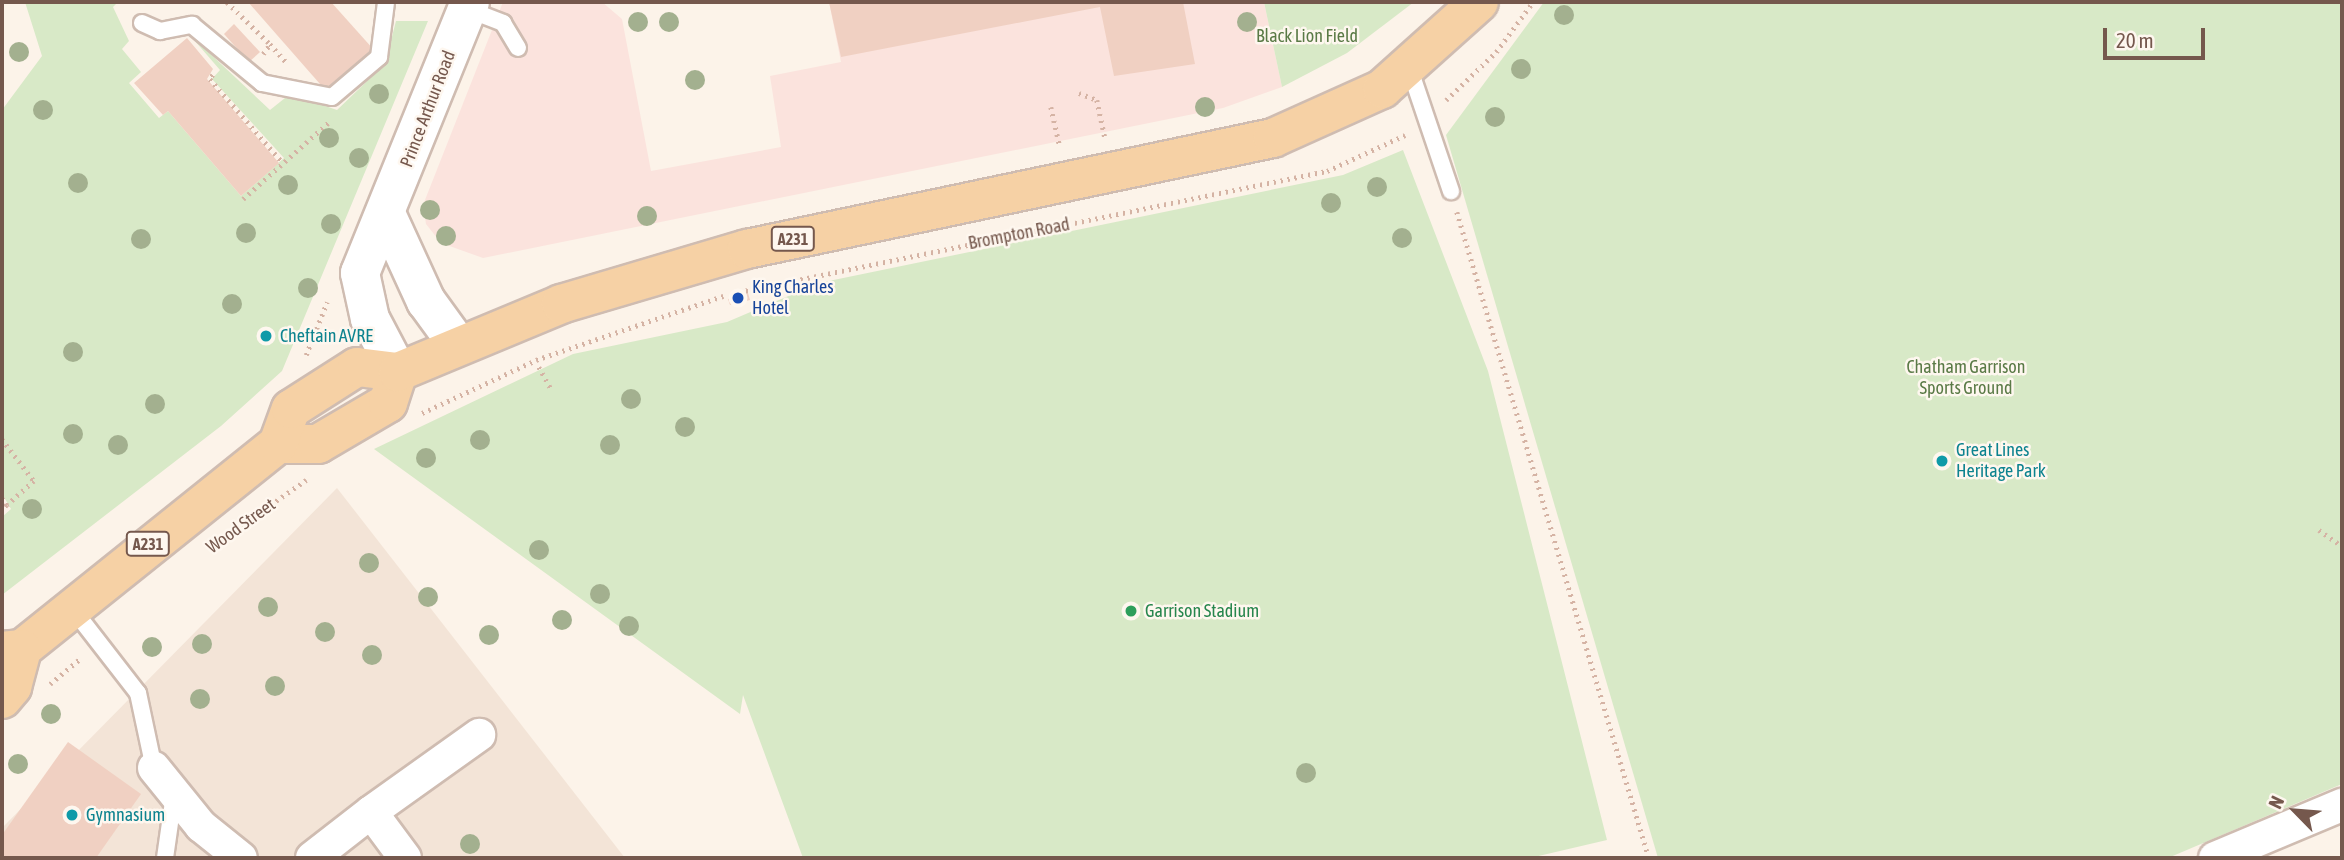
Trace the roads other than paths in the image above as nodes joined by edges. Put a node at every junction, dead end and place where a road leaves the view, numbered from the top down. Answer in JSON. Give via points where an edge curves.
{"nodes":[{"id":1,"x":386,"y":2,"type":"edge"},
{"id":2,"x":1479,"y":2,"type":"edge"},
{"id":3,"x":468,"y":5,"type":"edge"},
{"id":4,"x":142,"y":23,"type":"dead end"},
{"id":5,"x":518,"y":48,"type":"dead end"},
{"id":6,"x":1410,"y":70,"type":"junction"},
{"id":7,"x":1451,"y":191,"type":"road end"},
{"id":8,"x":387,"y":216,"type":"junction"},
{"id":9,"x":457,"y":345,"type":"junction"},
{"id":10,"x":398,"y":372,"type":"junction"},
{"id":11,"x":72,"y":608,"type":"junction"},
{"id":12,"x":12,"y":650,"type":"edge"},
{"id":13,"x":2,"y":699,"type":"edge"},
{"id":14,"x":479,"y":735,"type":"dead end"},
{"id":15,"x":154,"y":768,"type":"joint"},
{"id":16,"x":175,"y":793,"type":"junction"},
{"id":17,"x":2342,"y":805,"type":"edge"},
{"id":18,"x":371,"y":811,"type":"junction"},
{"id":19,"x":164,"y":858,"type":"edge"},
{"id":20,"x":240,"y":858,"type":"edge"},
{"id":21,"x":312,"y":858,"type":"edge"},
{"id":22,"x":405,"y":858,"type":"edge"},
{"id":23,"x":2215,"y":858,"type":"edge"}],
"edges":[{"from":1,"to":4,"type":"lane","via":[[379,57],[332,97],[262,83],[192,25],[160,32]]},
{"from":2,"to":6,"type":"main road","number":"A231"},
{"from":3,"to":5,"type":"lane","via":[[503,23]]},
{"from":3,"to":8,"type":"main road","name":"Prince Arthur Road"},
{"from":6,"to":7,"type":"lane"},
{"from":6,"to":9,"type":"main road","number":"A231","via":[[1331,115],[1238,148],[734,253],[586,295]]},
{"from":8,"to":9,"type":"main road","via":[[426,301]]},
{"from":8,"to":10,"type":"main road","name":"Prince Arthur Road","via":[[360,273],[370,319]]},
{"from":9,"to":10,"type":"main road","number":"A231"},
{"from":10,"to":11,"type":"main road","number":"A231","via":[[357,367],[291,409],[278,444]]},
{"from":11,"to":12,"type":"main road","number":"A231"},
{"from":11,"to":15,"type":"lane","via":[[138,693]]},
{"from":12,"to":13,"type":"main road","number":"A231","via":[[12,687]]},
{"from":14,"to":18,"type":"street"},
{"from":15,"to":16,"type":"street"},
{"from":16,"to":19,"type":"lane"},
{"from":16,"to":20,"type":"street","via":[[201,826]]},
{"from":17,"to":23,"type":"street"},
{"from":18,"to":21,"type":"street"},
{"from":18,"to":22,"type":"street"}]}
